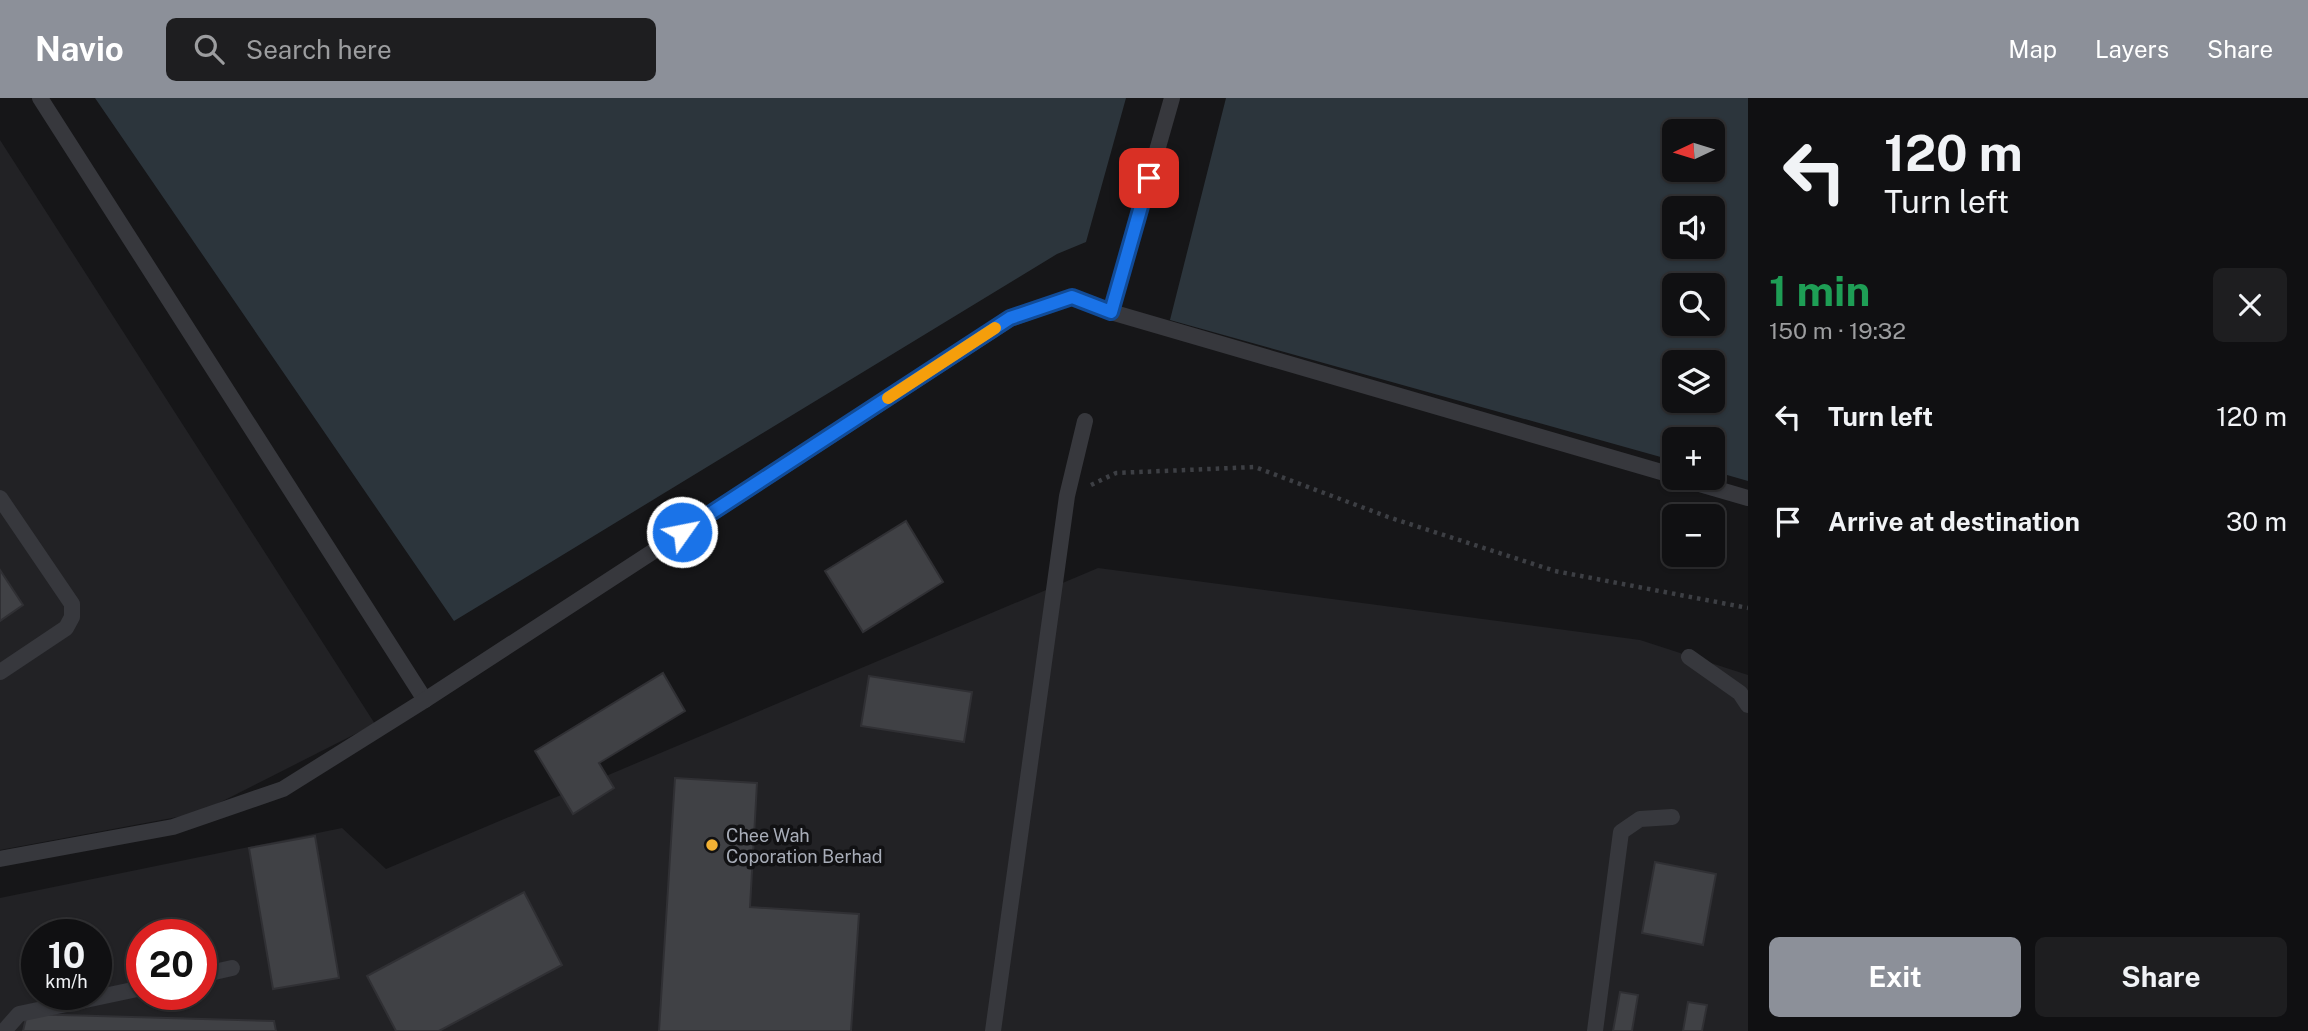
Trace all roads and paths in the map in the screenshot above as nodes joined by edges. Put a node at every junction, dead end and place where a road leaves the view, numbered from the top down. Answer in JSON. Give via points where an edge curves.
{"nodes":[{"id":1,"x":40,"y":98,"type":"edge"},
{"id":2,"x":1172,"y":98,"type":"edge"},
{"id":3,"x":1111,"y":312,"type":"junction"},
{"id":4,"x":1085,"y":421,"type":"dead end"},
{"id":5,"x":1662,"y":473,"type":"edge"},
{"id":6,"x":1721,"y":490,"type":"edge"},
{"id":7,"x":1067,"y":496,"type":"junction"},
{"id":8,"x":0,"y":498,"type":"edge"},
{"id":9,"x":1748,"y":498,"type":"edge"},
{"id":10,"x":1748,"y":608,"type":"edge"},
{"id":11,"x":1689,"y":657,"type":"dead end"},
{"id":12,"x":0,"y":672,"type":"edge"},
{"id":13,"x":425,"y":700,"type":"junction"},
{"id":14,"x":1748,"y":705,"type":"edge"},
{"id":15,"x":1672,"y":817,"type":"dead end"},
{"id":16,"x":0,"y":859,"type":"edge"},
{"id":17,"x":232,"y":968,"type":"dead end"},
{"id":18,"x":217,"y":971,"type":"edge"},
{"id":19,"x":126,"y":991,"type":"edge"},
{"id":20,"x":4,"y":1031,"type":"edge"},
{"id":21,"x":993,"y":1031,"type":"edge"},
{"id":22,"x":1595,"y":1031,"type":"edge"}],
"edges":[{"from":1,"to":13,"type":"lane"},
{"from":2,"to":3,"type":"lane"},
{"from":3,"to":5,"type":"lane"},
{"from":3,"to":13,"type":"lane","via":[[1072,297],[1010,318]]},
{"from":4,"to":7,"type":"lane"},
{"from":6,"to":9,"type":"lane"},
{"from":7,"to":10,"type":"path","via":[[1116,473],[1255,467],[1388,517],[1555,571]]},
{"from":7,"to":21,"type":"lane"},
{"from":8,"to":12,"type":"lane","via":[[72,604],[66,628]]},
{"from":11,"to":14,"type":"lane","via":[[1740,693]]},
{"from":13,"to":16,"type":"lane","via":[[283,789],[173,827]]},
{"from":15,"to":22,"type":"lane","via":[[1640,819],[1621,832]]},
{"from":17,"to":18,"type":"lane"},
{"from":19,"to":20,"type":"lane","via":[[19,1014]]}]}
